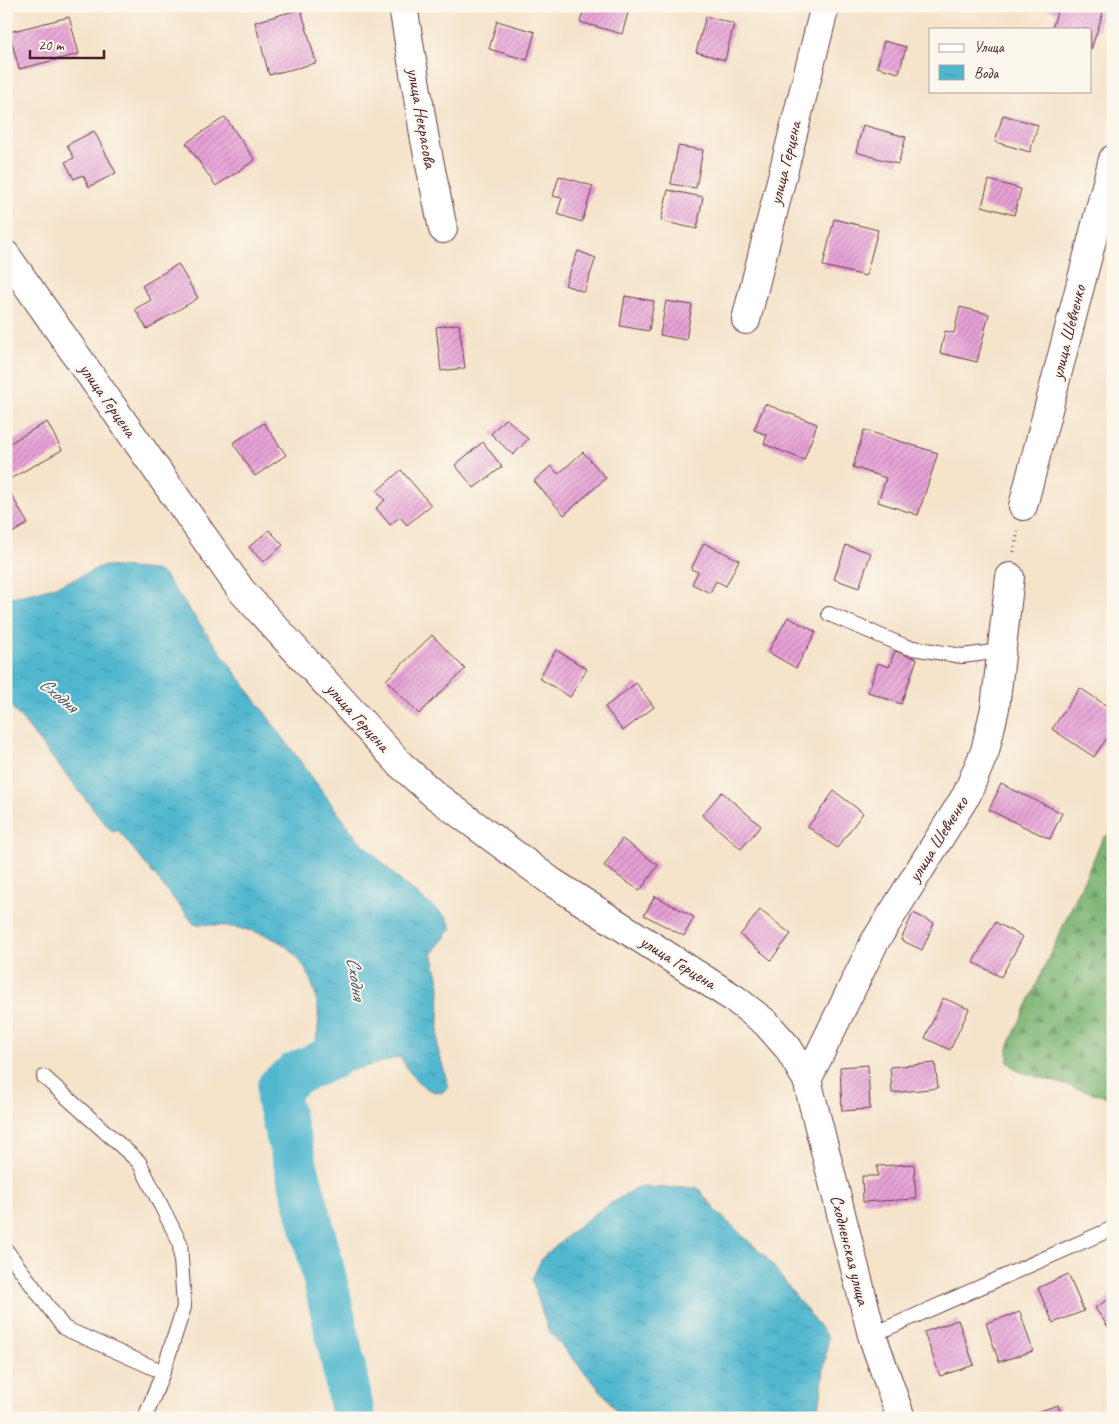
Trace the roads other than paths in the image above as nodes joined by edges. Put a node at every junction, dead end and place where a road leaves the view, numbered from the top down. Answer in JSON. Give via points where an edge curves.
{"nodes":[{"id":1,"x":403,"y":6,"type":"edge"},
{"id":2,"x":825,"y":6,"type":"edge"},
{"id":3,"x":1113,"y":159,"type":"edge"},
{"id":4,"x":442,"y":229,"type":"dead end"},
{"id":5,"x":6,"y":254,"type":"edge"},
{"id":6,"x":746,"y":320,"type":"dead end"},
{"id":7,"x":1023,"y":506,"type":"road end"},
{"id":8,"x":1010,"y":577,"type":"road end"},
{"id":9,"x":829,"y":614,"type":"dead end"},
{"id":10,"x":1001,"y":651,"type":"junction"},
{"id":11,"x":44,"y":1077,"type":"dead end"},
{"id":12,"x":806,"y":1080,"type":"junction"},
{"id":13,"x":1109,"y":1230,"type":"dead end"},
{"id":14,"x":6,"y":1250,"type":"edge"},
{"id":15,"x":872,"y":1335,"type":"junction"},
{"id":16,"x":163,"y":1372,"type":"junction"},
{"id":17,"x":145,"y":1418,"type":"edge"},
{"id":18,"x":901,"y":1418,"type":"edge"}],
"edges":[{"from":1,"to":4,"type":"street","name":"улица Некрасова"},
{"from":2,"to":6,"type":"street","name":"улица Герцена"},
{"from":3,"to":7,"type":"street","name":"улица Шевченко"},
{"from":5,"to":12,"type":"street","name":"улица Герцена","via":[[241,590],[401,764],[436,796],[552,882],[735,999],[766,1023],[788,1048]]},
{"from":8,"to":10,"type":"street","name":"улица Шевченко"},
{"from":9,"to":10,"type":"lane","via":[[907,647],[962,656]]},
{"from":10,"to":12,"type":"street","name":"улица Шевченко","via":[[995,708],[985,751],[967,794],[874,943]]},
{"from":11,"to":16,"type":"lane","via":[[139,1162],[180,1243],[184,1307]]},
{"from":12,"to":15,"type":"street","name":"Сходненская улица"},
{"from":13,"to":15,"type":"lane"},
{"from":14,"to":16,"type":"lane","via":[[64,1328]]},
{"from":15,"to":18,"type":"street","name":"Сходненская улица"},
{"from":16,"to":17,"type":"lane"}]}
